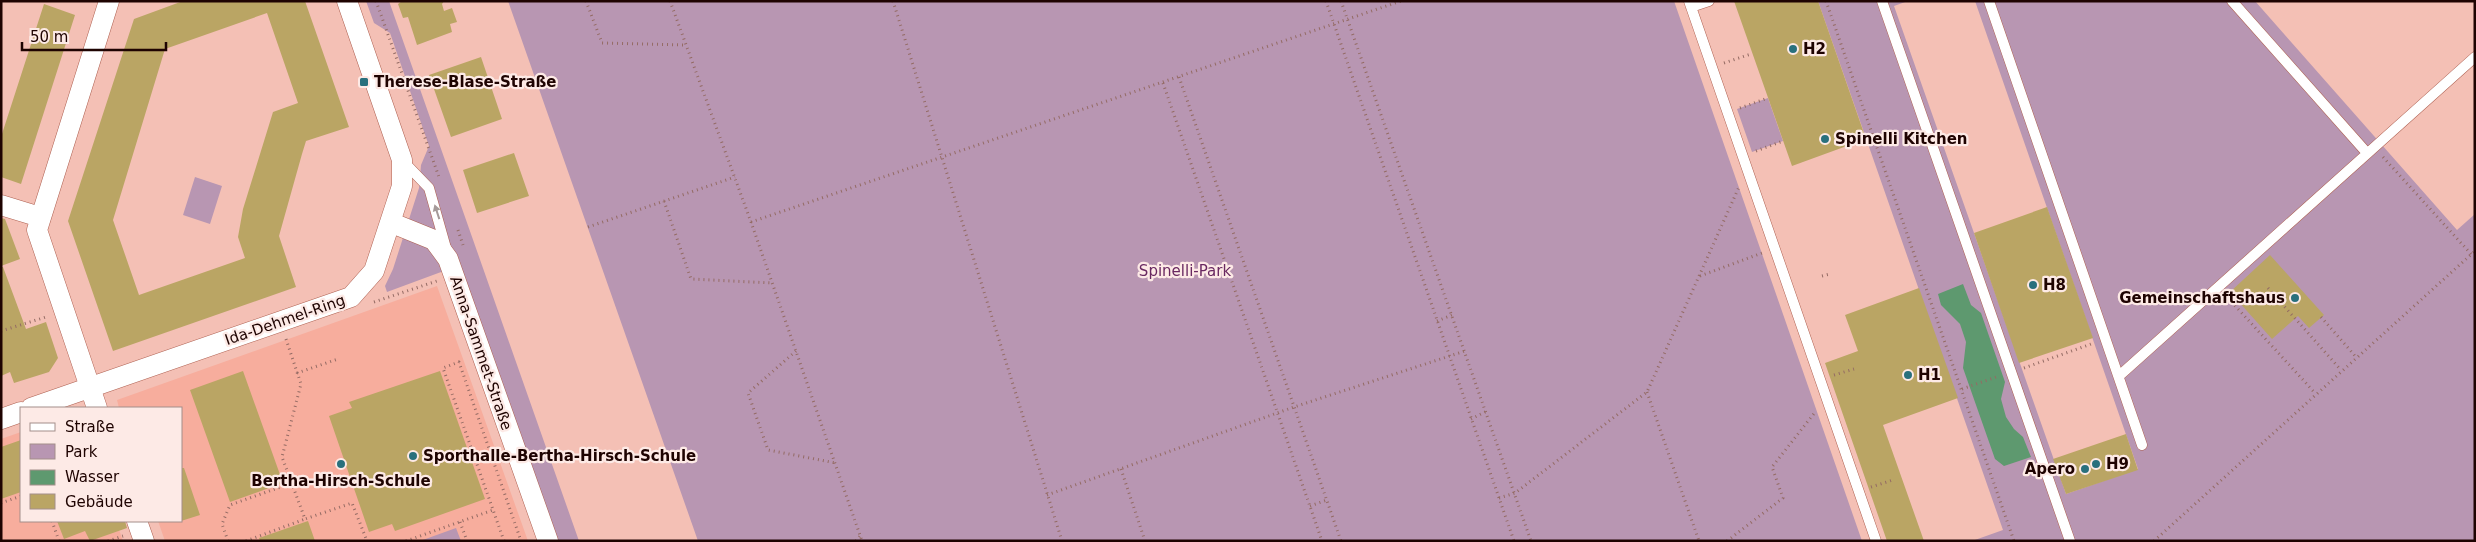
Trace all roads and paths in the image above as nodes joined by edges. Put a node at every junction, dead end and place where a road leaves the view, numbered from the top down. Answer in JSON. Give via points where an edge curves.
{"nodes":[{"id":1,"x":109,"y":1,"type":"edge"},
{"id":2,"x":347,"y":1,"type":"edge"},
{"id":3,"x":586,"y":1,"type":"edge"},
{"id":4,"x":670,"y":1,"type":"edge"},
{"id":5,"x":893,"y":1,"type":"edge"},
{"id":6,"x":1326,"y":1,"type":"edge"},
{"id":7,"x":1341,"y":1,"type":"edge"},
{"id":8,"x":1401,"y":1,"type":"edge"},
{"id":9,"x":1709,"y":1,"type":"edge"},
{"id":10,"x":1826,"y":1,"type":"edge"},
{"id":11,"x":1882,"y":1,"type":"edge"},
{"id":12,"x":1989,"y":1,"type":"edge"},
{"id":13,"x":2232,"y":1,"type":"edge"},
{"id":14,"x":1690,"y":4,"type":"edge"},
{"id":15,"x":1348,"y":20,"type":"junction"},
{"id":16,"x":1335,"y":25,"type":"junction"},
{"id":17,"x":686,"y":45,"type":"junction"},
{"id":18,"x":1751,"y":54,"type":"dead end"},
{"id":19,"x":2475,"y":57,"type":"edge"},
{"id":20,"x":1712,"y":67,"type":"junction"},
{"id":21,"x":1179,"y":77,"type":"junction"},
{"id":22,"x":1163,"y":83,"type":"junction"},
{"id":23,"x":1768,"y":98,"type":"dead end"},
{"id":24,"x":1728,"y":113,"type":"junction"},
{"id":25,"x":1783,"y":141,"type":"dead end"},
{"id":26,"x":2367,"y":153,"type":"junction"},
{"id":27,"x":1742,"y":155,"type":"junction"},
{"id":28,"x":942,"y":158,"type":"junction"},
{"id":29,"x":402,"y":160,"type":"junction"},
{"id":30,"x":1748,"y":174,"type":"junction"},
{"id":31,"x":735,"y":177,"type":"junction"},
{"id":32,"x":664,"y":202,"type":"junction"},
{"id":33,"x":1,"y":205,"type":"edge"},
{"id":34,"x":40,"y":217,"type":"junction"},
{"id":35,"x":751,"y":222,"type":"junction"},
{"id":36,"x":392,"y":223,"type":"junction"},
{"id":37,"x":588,"y":227,"type":"dead end"},
{"id":38,"x":1775,"y":248,"type":"junction"},
{"id":39,"x":2473,"y":252,"type":"edge"},
{"id":40,"x":451,"y":267,"type":"junction"},
{"id":41,"x":1830,"y":274,"type":"dead end"},
{"id":42,"x":1699,"y":276,"type":"junction"},
{"id":43,"x":1822,"y":276,"type":"dead end"},
{"id":44,"x":772,"y":283,"type":"junction"},
{"id":45,"x":2218,"y":286,"type":"junction"},
{"id":46,"x":2268,"y":288,"type":"dead end"},
{"id":47,"x":351,"y":297,"type":"junction"},
{"id":48,"x":64,"y":311,"type":"junction"},
{"id":49,"x":1452,"y":315,"type":"junction"},
{"id":50,"x":2321,"y":317,"type":"dead end"},
{"id":51,"x":1437,"y":321,"type":"junction"},
{"id":52,"x":1,"y":331,"type":"edge"},
{"id":53,"x":2106,"y":339,"type":"junction"},
{"id":54,"x":288,"y":346,"type":"dead end"},
{"id":55,"x":796,"y":351,"type":"junction"},
{"id":56,"x":1465,"y":351,"type":"junction"},
{"id":57,"x":1449,"y":356,"type":"junction"},
{"id":58,"x":2356,"y":357,"type":"junction"},
{"id":59,"x":338,"y":359,"type":"dead end"},
{"id":60,"x":1854,"y":368,"type":"dead end"},
{"id":61,"x":2341,"y":370,"type":"junction"},
{"id":62,"x":2011,"y":372,"type":"junction"},
{"id":63,"x":297,"y":373,"type":"junction"},
{"id":64,"x":1842,"y":373,"type":"dead end"},
{"id":65,"x":2119,"y":376,"type":"junction"},
{"id":66,"x":90,"y":387,"type":"junction"},
{"id":67,"x":1962,"y":389,"type":"junction"},
{"id":68,"x":1647,"y":392,"type":"junction"},
{"id":69,"x":2315,"y":393,"type":"junction"},
{"id":70,"x":1826,"y":399,"type":"junction"},
{"id":71,"x":34,"y":407,"type":"edge"},
{"id":72,"x":97,"y":407,"type":"edge"},
{"id":73,"x":1294,"y":407,"type":"junction"},
{"id":74,"x":20,"y":412,"type":"edge"},
{"id":75,"x":1487,"y":412,"type":"junction"},
{"id":76,"x":1277,"y":413,"type":"junction"},
{"id":77,"x":1,"y":419,"type":"edge"},
{"id":78,"x":1471,"y":419,"type":"junction"},
{"id":79,"x":2142,"y":445,"type":"dead end"},
{"id":80,"x":836,"y":463,"type":"junction"},
{"id":81,"x":1121,"y":469,"type":"junction"},
{"id":82,"x":1893,"y":480,"type":"dead end"},
{"id":83,"x":292,"y":483,"type":"junction"},
{"id":84,"x":1880,"y":484,"type":"dead end"},
{"id":85,"x":1515,"y":492,"type":"junction"},
{"id":86,"x":1047,"y":495,"type":"junction"},
{"id":87,"x":20,"y":496,"type":"edge"},
{"id":88,"x":1499,"y":498,"type":"junction"},
{"id":89,"x":1327,"y":500,"type":"junction"},
{"id":90,"x":1,"y":503,"type":"edge"},
{"id":91,"x":1310,"y":506,"type":"junction"},
{"id":92,"x":493,"y":510,"type":"junction"},
{"id":93,"x":306,"y":519,"type":"junction"},
{"id":94,"x":52,"y":522,"type":"edge"},
{"id":95,"x":137,"y":522,"type":"edge"},
{"id":96,"x":460,"y":522,"type":"junction"},
{"id":97,"x":860,"y":536,"type":"junction"},
{"id":98,"x":114,"y":539,"type":"dead end"},
{"id":99,"x":60,"y":541,"type":"edge"},
{"id":100,"x":108,"y":541,"type":"edge"},
{"id":101,"x":144,"y":541,"type":"edge"},
{"id":102,"x":228,"y":541,"type":"edge"},
{"id":103,"x":246,"y":541,"type":"edge"},
{"id":104,"x":367,"y":541,"type":"edge"},
{"id":105,"x":406,"y":541,"type":"edge"},
{"id":106,"x":467,"y":541,"type":"edge"},
{"id":107,"x":504,"y":541,"type":"edge"},
{"id":108,"x":521,"y":541,"type":"edge"},
{"id":109,"x":548,"y":541,"type":"edge"},
{"id":110,"x":856,"y":541,"type":"edge"},
{"id":111,"x":862,"y":541,"type":"edge"},
{"id":112,"x":1062,"y":541,"type":"edge"},
{"id":113,"x":1146,"y":541,"type":"edge"},
{"id":114,"x":1322,"y":541,"type":"edge"},
{"id":115,"x":1341,"y":541,"type":"edge"},
{"id":116,"x":1514,"y":541,"type":"edge"},
{"id":117,"x":1532,"y":541,"type":"edge"},
{"id":118,"x":1699,"y":541,"type":"edge"},
{"id":119,"x":1727,"y":541,"type":"edge"},
{"id":120,"x":1876,"y":541,"type":"edge"},
{"id":121,"x":2014,"y":541,"type":"edge"},
{"id":122,"x":2070,"y":541,"type":"edge"},
{"id":123,"x":2154,"y":541,"type":"edge"}],
"edges":[{"from":1,"to":34,"type":"street"},
{"from":2,"to":29,"type":"street","name":"Ida-Dehmel-Ring"},
{"from":3,"to":17,"type":"path","via":[[602,43]]},
{"from":4,"to":17,"type":"path"},
{"from":5,"to":28,"type":"path"},
{"from":6,"to":16,"type":"path"},
{"from":7,"to":15,"type":"path"},
{"from":8,"to":15,"type":"path"},
{"from":9,"to":14,"type":"lane"},
{"from":10,"to":67,"type":"path"},
{"from":11,"to":62,"type":"lane"},
{"from":12,"to":53,"type":"lane"},
{"from":13,"to":26,"type":"lane"},
{"from":14,"to":20,"type":"lane"},
{"from":15,"to":16,"type":"path"},
{"from":15,"to":49,"type":"path"},
{"from":16,"to":21,"type":"path"},
{"from":16,"to":51,"type":"path"},
{"from":17,"to":31,"type":"path"},
{"from":18,"to":20,"type":"path"},
{"from":19,"to":26,"type":"lane"},
{"from":20,"to":24,"type":"lane"},
{"from":21,"to":22,"type":"path"},
{"from":21,"to":73,"type":"path"},
{"from":22,"to":28,"type":"path"},
{"from":22,"to":76,"type":"path"},
{"from":23,"to":24,"type":"path"},
{"from":24,"to":27,"type":"lane"},
{"from":25,"to":27,"type":"path"},
{"from":26,"to":39,"type":"path","via":[[2384,157]]},
{"from":26,"to":45,"type":"lane"},
{"from":27,"to":30,"type":"lane"},
{"from":28,"to":35,"type":"path"},
{"from":28,"to":86,"type":"path"},
{"from":29,"to":36,"type":"street","name":"Ida-Dehmel-Ring","via":[[402,186]]},
{"from":40,"to":29,"type":"lane","one_way":true,"via":[[429,188]]},
{"from":30,"to":38,"type":"lane"},
{"from":30,"to":42,"type":"path","via":[[1737,190]]},
{"from":31,"to":32,"type":"path"},
{"from":31,"to":35,"type":"path"},
{"from":32,"to":37,"type":"path"},
{"from":32,"to":44,"type":"path","via":[[691,279]]},
{"from":33,"to":34,"type":"street"},
{"from":34,"to":48,"type":"street","via":[[37,230]]},
{"from":35,"to":44,"type":"path"},
{"from":36,"to":40,"type":"street","name":"Anna-Sammet-Straße","via":[[434,240]]},
{"from":36,"to":47,"type":"street","name":"Ida-Dehmel-Ring","via":[[374,271]]},
{"from":38,"to":42,"type":"path"},
{"from":38,"to":70,"type":"lane"},
{"from":39,"to":58,"type":"path"},
{"from":40,"to":47,"type":"path","via":[[361,306]]},
{"from":40,"to":109,"type":"street","name":"Anna-Sammet-Straße"},
{"from":41,"to":43,"type":"path"},
{"from":42,"to":68,"type":"path"},
{"from":44,"to":55,"type":"path"},
{"from":45,"to":65,"type":"lane"},
{"from":45,"to":69,"type":"path"},
{"from":46,"to":61,"type":"path"},
{"from":47,"to":66,"type":"street","name":"Ida-Dehmel-Ring"},
{"from":48,"to":52,"type":"path"},
{"from":48,"to":66,"type":"street"},
{"from":49,"to":51,"type":"path"},
{"from":49,"to":56,"type":"path"},
{"from":50,"to":58,"type":"path"},
{"from":51,"to":57,"type":"path"},
{"from":53,"to":62,"type":"path"},
{"from":53,"to":65,"type":"lane"},
{"from":54,"to":63,"type":"path"},
{"from":55,"to":80,"type":"path"},
{"from":55,"to":80,"type":"path","via":[[748,393],[756,418],[768,450]]},
{"from":56,"to":57,"type":"path"},
{"from":56,"to":75,"type":"path"},
{"from":57,"to":73,"type":"path"},
{"from":57,"to":78,"type":"path"},
{"from":58,"to":61,"type":"path"},
{"from":59,"to":63,"type":"path"},
{"from":60,"to":64,"type":"path"},
{"from":61,"to":69,"type":"path"},
{"from":62,"to":67,"type":"path"},
{"from":62,"to":122,"type":"lane"},
{"from":63,"to":83,"type":"path","via":[[301,384],[282,457]]},
{"from":65,"to":79,"type":"lane"},
{"from":66,"to":71,"type":"street","name":"Ida-Dehmel-Ring"},
{"from":66,"to":72,"type":"street"},
{"from":67,"to":121,"type":"path"},
{"from":68,"to":85,"type":"path"},
{"from":68,"to":118,"type":"path"},
{"from":69,"to":123,"type":"path"},
{"from":70,"to":119,"type":"path","via":[[1772,467],[1783,498]]},
{"from":70,"to":120,"type":"lane"},
{"from":73,"to":76,"type":"path"},
{"from":73,"to":89,"type":"path"},
{"from":74,"to":77,"type":"street"},
{"from":75,"to":78,"type":"path"},
{"from":75,"to":85,"type":"path"},
{"from":76,"to":81,"type":"path"},
{"from":76,"to":91,"type":"path"},
{"from":78,"to":88,"type":"path"},
{"from":80,"to":97,"type":"path"},
{"from":81,"to":86,"type":"path"},
{"from":81,"to":113,"type":"path"},
{"from":82,"to":84,"type":"path"},
{"from":83,"to":93,"type":"path"},
{"from":83,"to":102,"type":"path","via":[[230,505],[222,524]]},
{"from":85,"to":88,"type":"path"},
{"from":85,"to":117,"type":"path"},
{"from":86,"to":112,"type":"path"},
{"from":87,"to":90,"type":"path"},
{"from":88,"to":116,"type":"path"},
{"from":89,"to":91,"type":"path"},
{"from":89,"to":115,"type":"path"},
{"from":91,"to":114,"type":"path"},
{"from":92,"to":96,"type":"path"},
{"from":92,"to":107,"type":"path"},
{"from":92,"to":108,"type":"path","via":[[443,368],[459,362]]},
{"from":93,"to":103,"type":"path"},
{"from":93,"to":104,"type":"path","via":[[352,503]]},
{"from":94,"to":99,"type":"path"},
{"from":95,"to":101,"type":"street"},
{"from":96,"to":105,"type":"path"},
{"from":96,"to":106,"type":"path"},
{"from":97,"to":110,"type":"path"},
{"from":97,"to":111,"type":"path"},
{"from":98,"to":100,"type":"path"}]}
